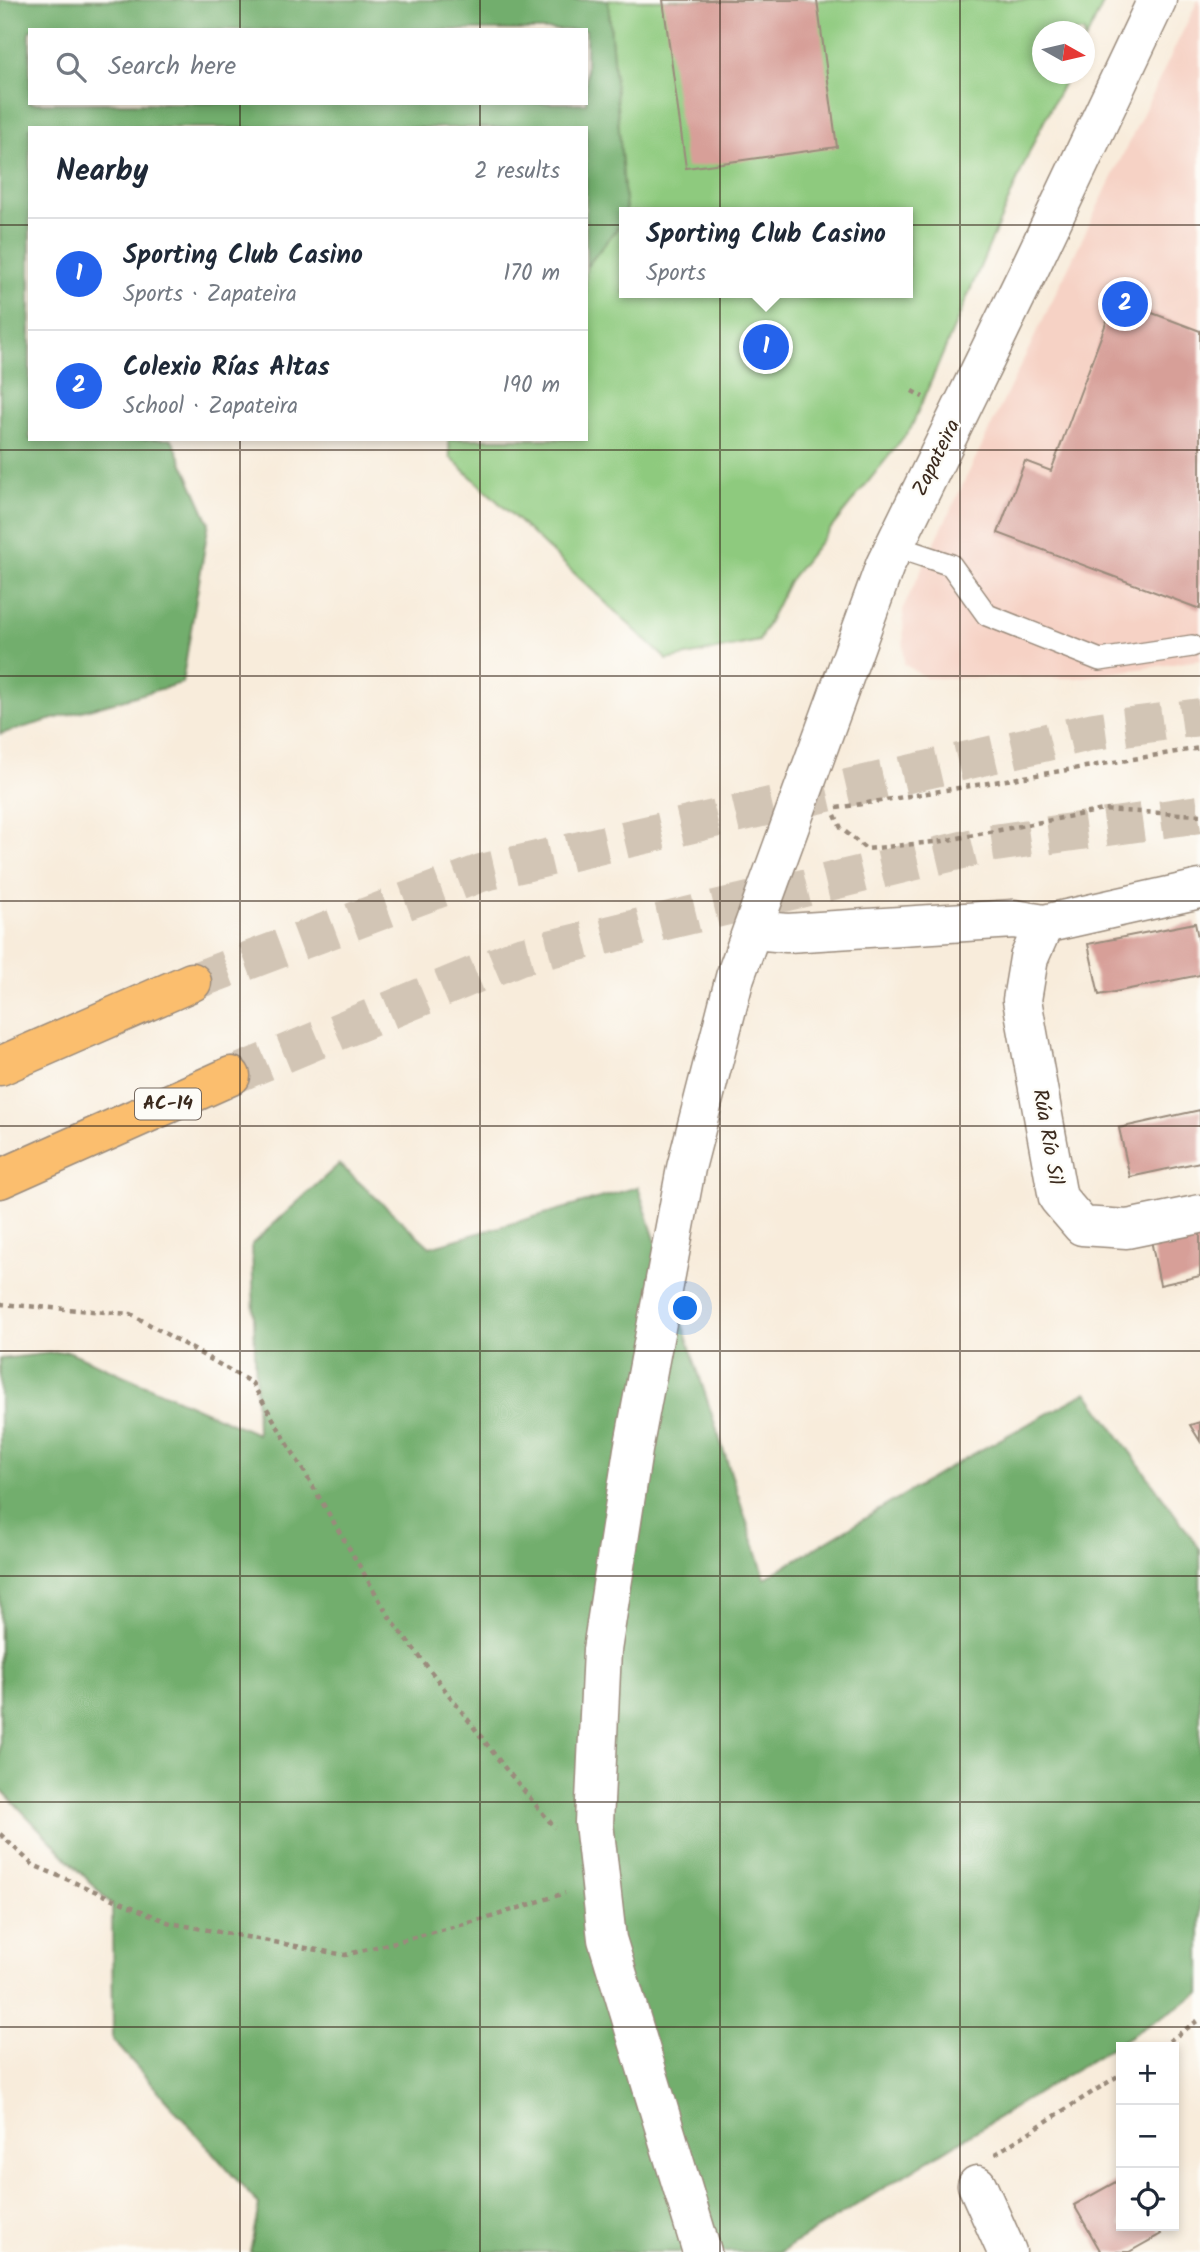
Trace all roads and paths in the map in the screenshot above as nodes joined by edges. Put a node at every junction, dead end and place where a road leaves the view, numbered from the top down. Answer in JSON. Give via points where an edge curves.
{"nodes":[{"id":1,"x":1157,"y":0,"type":"edge"},
{"id":2,"x":894,"y":546,"type":"junction"},
{"id":3,"x":1192,"y":646,"type":"dead end"},
{"id":4,"x":1200,"y":748,"type":"edge"},
{"id":5,"x":835,"y":796,"type":"dead end"},
{"id":6,"x":832,"y":809,"type":"junction"},
{"id":7,"x":1200,"y":815,"type":"edge"},
{"id":8,"x":1200,"y":889,"type":"edge"},
{"id":9,"x":1044,"y":924,"type":"junction"},
{"id":10,"x":752,"y":930,"type":"junction"},
{"id":11,"x":192,"y":982,"type":"tunnel mouth"},
{"id":12,"x":0,"y":1066,"type":"edge"},
{"id":13,"x":231,"y":1076,"type":"tunnel mouth"},
{"id":14,"x":0,"y":1179,"type":"edge"},
{"id":15,"x":1200,"y":1214,"type":"edge"},
{"id":16,"x":0,"y":1304,"type":"edge"},
{"id":17,"x":557,"y":1830,"type":"dead end"},
{"id":18,"x":0,"y":1833,"type":"edge"},
{"id":19,"x":600,"y":1881,"type":"junction"},
{"id":20,"x":1200,"y":2019,"type":"edge"},
{"id":21,"x":1168,"y":2042,"type":"edge"},
{"id":22,"x":1116,"y":2077,"type":"edge"},
{"id":23,"x":977,"y":2185,"type":"joint"},
{"id":24,"x":702,"y":2252,"type":"edge"},
{"id":25,"x":1007,"y":2252,"type":"edge"}],
"edges":[{"from":1,"to":2,"type":"street","name":"Zapateira"},
{"from":2,"to":3,"type":"lane","via":[[951,565],[987,615],[1100,660]]},
{"from":2,"to":10,"type":"street","name":"Zapateira"},
{"from":4,"to":6,"type":"path"},
{"from":5,"to":6,"type":"path"},
{"from":6,"to":7,"type":"path","via":[[841,828],[866,849],[943,841],[1103,810]]},
{"from":8,"to":9,"type":"street"},
{"from":9,"to":10,"type":"street","via":[[1014,919],[787,933]]},
{"from":9,"to":15,"type":"street","name":"Rúa Río Sil","via":[[1029,958],[1022,1000],[1058,1198],[1082,1226],[1128,1229]]},
{"from":10,"to":19,"type":"street","name":"Zapateira","via":[[735,977],[686,1168],[633,1450],[602,1650],[594,1823]]},
{"from":11,"to":12,"type":"highway"},
{"from":13,"to":14,"type":"highway","number":"AC-14"},
{"from":16,"to":17,"type":"path","via":[[131,1314],[252,1383],[390,1618]]},
{"from":18,"to":19,"type":"path","via":[[33,1866],[170,1923],[345,1955],[488,1918]]},
{"from":19,"to":24,"type":"street","name":"Zapateira","via":[[607,1939]]},
{"from":20,"to":21,"type":"path"},
{"from":22,"to":23,"type":"path","via":[[974,2166]]},
{"from":23,"to":25,"type":"street"}]}
